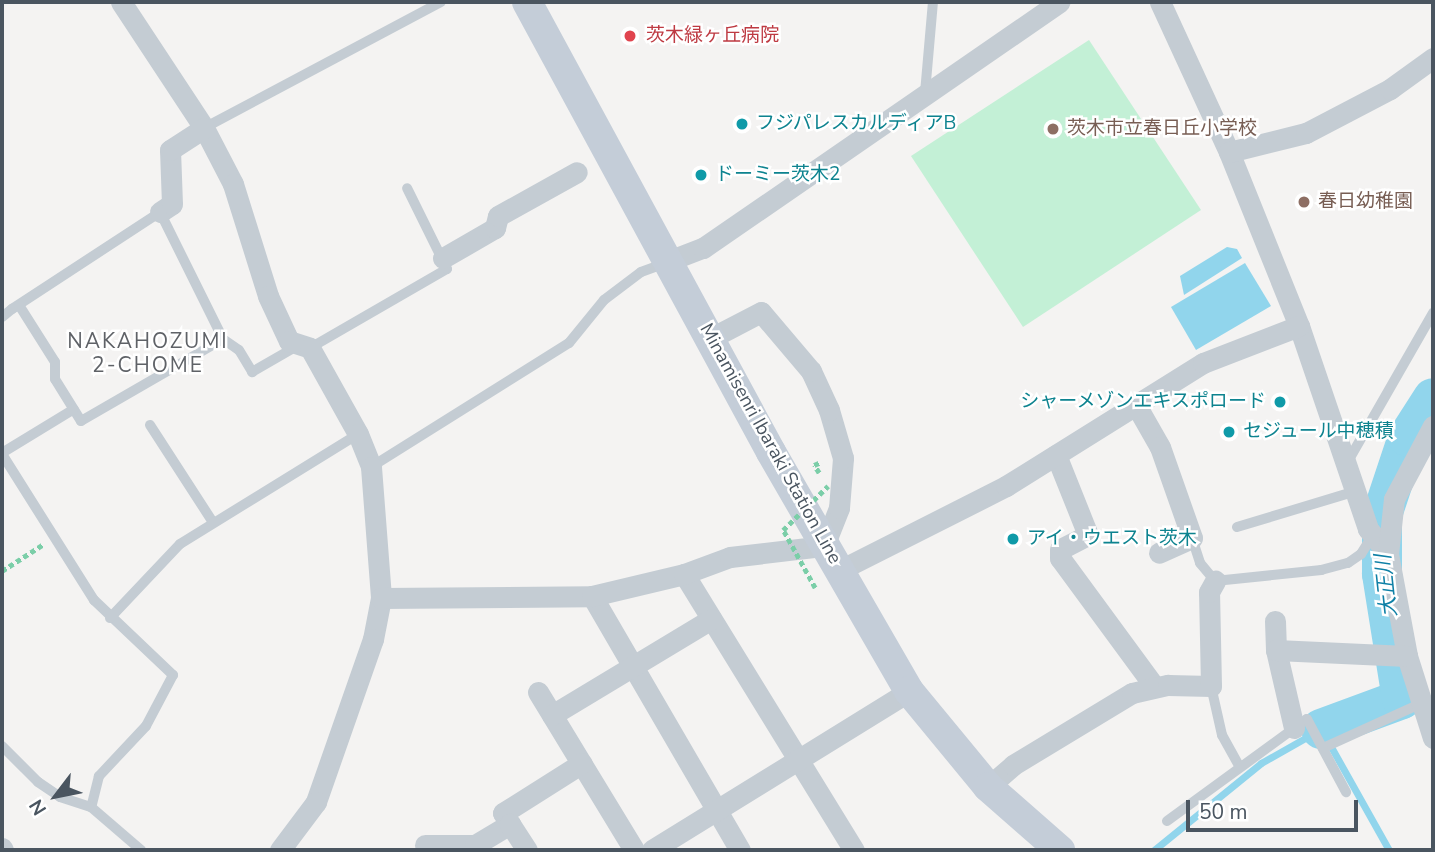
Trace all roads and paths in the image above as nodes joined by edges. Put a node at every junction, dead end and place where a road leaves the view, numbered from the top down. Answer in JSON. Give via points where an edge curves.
{"nodes":[{"id":1,"x":121,"y":2,"type":"edge"},
{"id":2,"x":442,"y":2,"type":"edge"},
{"id":3,"x":527,"y":2,"type":"edge"},
{"id":4,"x":933,"y":2,"type":"edge"},
{"id":5,"x":1059,"y":2,"type":"edge"},
{"id":6,"x":1160,"y":2,"type":"edge"},
{"id":7,"x":1433,"y":58,"type":"edge"},
{"id":8,"x":925,"y":93,"type":"junction"},
{"id":9,"x":204,"y":128,"type":"junction"},
{"id":10,"x":1229,"y":152,"type":"junction"},
{"id":11,"x":577,"y":172,"type":"dead end"},
{"id":12,"x":407,"y":188,"type":"dead end"},
{"id":13,"x":160,"y":212,"type":"junction"},
{"id":14,"x":443,"y":258,"type":"junction"},
{"id":15,"x":671,"y":260,"type":"junction"},
{"id":16,"x":19,"y":305,"type":"junction"},
{"id":17,"x":1433,"y":313,"type":"edge"},
{"id":18,"x":2,"y":317,"type":"edge"},
{"id":19,"x":1299,"y":326,"type":"junction"},
{"id":20,"x":711,"y":338,"type":"junction"},
{"id":21,"x":223,"y":339,"type":"junction"},
{"id":22,"x":305,"y":346,"type":"junction"},
{"id":23,"x":1136,"y":405,"type":"junction"},
{"id":24,"x":74,"y":409,"type":"junction"},
{"id":25,"x":150,"y":425,"type":"dead end"},
{"id":26,"x":1433,"y":426,"type":"edge"},
{"id":27,"x":358,"y":434,"type":"junction"},
{"id":28,"x":2,"y":453,"type":"edge"},
{"id":29,"x":1056,"y":455,"type":"junction"},
{"id":30,"x":1347,"y":463,"type":"junction"},
{"id":31,"x":371,"y":467,"type":"junction"},
{"id":32,"x":828,"y":486,"type":"dead end"},
{"id":33,"x":1356,"y":491,"type":"junction"},
{"id":34,"x":212,"y":521,"type":"junction"},
{"id":35,"x":1237,"y":527,"type":"dead end"},
{"id":36,"x":54,"y":537,"type":"junction"},
{"id":37,"x":1192,"y":538,"type":"junction"},
{"id":38,"x":1380,"y":544,"type":"junction"},
{"id":39,"x":1159,"y":553,"type":"dead end"},
{"id":40,"x":826,"y":568,"type":"junction"},
{"id":41,"x":2,"y":571,"type":"edge"},
{"id":42,"x":684,"y":574,"type":"junction"},
{"id":43,"x":1215,"y":581,"type":"junction"},
{"id":44,"x":592,"y":596,"type":"junction"},
{"id":45,"x":381,"y":598,"type":"junction"},
{"id":46,"x":110,"y":618,"type":"junction"},
{"id":47,"x":711,"y":619,"type":"junction"},
{"id":48,"x":1275,"y":621,"type":"dead end"},
{"id":49,"x":1276,"y":650,"type":"junction"},
{"id":50,"x":1407,"y":656,"type":"junction"},
{"id":51,"x":633,"y":667,"type":"junction"},
{"id":52,"x":1154,"y":686,"type":"junction"},
{"id":53,"x":1211,"y":686,"type":"junction"},
{"id":54,"x":909,"y":691,"type":"junction"},
{"id":55,"x":538,"y":692,"type":"dead end"},
{"id":56,"x":1427,"y":702,"type":"edge"},
{"id":57,"x":552,"y":715,"type":"junction"},
{"id":58,"x":1302,"y":726,"type":"junction"},
{"id":59,"x":1433,"y":738,"type":"edge"},
{"id":60,"x":1326,"y":742,"type":"junction"},
{"id":61,"x":2,"y":746,"type":"edge"},
{"id":62,"x":797,"y":758,"type":"junction"},
{"id":63,"x":582,"y":763,"type":"junction"},
{"id":64,"x":1239,"y":766,"type":"junction"},
{"id":65,"x":988,"y":787,"type":"junction"},
{"id":66,"x":1346,"y":792,"type":"dead end"},
{"id":67,"x":91,"y":807,"type":"junction"},
{"id":68,"x":716,"y":810,"type":"junction"},
{"id":69,"x":1167,"y":821,"type":"dead end"},
{"id":70,"x":510,"y":824,"type":"junction"},
{"id":71,"x":426,"y":841,"type":"edge"},
{"id":72,"x":141,"y":850,"type":"edge"},
{"id":73,"x":280,"y":850,"type":"edge"},
{"id":74,"x":527,"y":850,"type":"edge"},
{"id":75,"x":634,"y":850,"type":"edge"},
{"id":76,"x":652,"y":850,"type":"edge"},
{"id":77,"x":740,"y":850,"type":"edge"},
{"id":78,"x":854,"y":850,"type":"edge"},
{"id":79,"x":1060,"y":850,"type":"edge"}],
"edges":[{"from":1,"to":9,"type":"street"},
{"from":2,"to":9,"type":"lane"},
{"from":3,"to":15,"type":"main road","name":"Minamisenri Ibaraki Station Line"},
{"from":4,"to":8,"type":"lane"},
{"from":5,"to":8,"type":"street"},
{"from":6,"to":10,"type":"street"},
{"from":7,"to":10,"type":"street","via":[[1390,89],[1306,133]]},
{"from":8,"to":15,"type":"street","via":[[703,248]]},
{"from":9,"to":13,"type":"street","via":[[170,150],[172,204]]},
{"from":9,"to":22,"type":"street","via":[[233,184],[268,296],[289,341]]},
{"from":10,"to":19,"type":"street"},
{"from":11,"to":14,"type":"street","via":[[498,216],[495,228]]},
{"from":12,"to":14,"type":"lane"},
{"from":13,"to":16,"type":"lane"},
{"from":13,"to":21,"type":"lane"},
{"from":14,"to":22,"type":"lane","via":[[447,269]]},
{"from":15,"to":20,"type":"main road","name":"Minamisenri Ibaraki Station Line"},
{"from":15,"to":31,"type":"lane","via":[[641,272],[604,300],[569,343]]},
{"from":16,"to":18,"type":"lane"},
{"from":16,"to":24,"type":"lane","via":[[55,362],[55,379]]},
{"from":17,"to":30,"type":"lane"},
{"from":19,"to":23,"type":"street","via":[[1203,363]]},
{"from":19,"to":30,"type":"street"},
{"from":20,"to":40,"type":"main road","name":"Minamisenri Ibaraki Station Line"},
{"from":20,"to":40,"type":"street","via":[[761,312],[811,372],[830,410],[843,458],[839,508]]},
{"from":21,"to":22,"type":"lane","via":[[239,350],[251,372]]},
{"from":21,"to":24,"type":"lane","via":[[81,421]]},
{"from":22,"to":27,"type":"street"},
{"from":23,"to":29,"type":"street"},
{"from":23,"to":37,"type":"street","via":[[1160,447]]},
{"from":24,"to":28,"type":"lane"},
{"from":25,"to":34,"type":"lane"},
{"from":26,"to":38,"type":"street","via":[[1394,499]]},
{"from":27,"to":31,"type":"street"},
{"from":27,"to":34,"type":"lane"},
{"from":28,"to":36,"type":"lane"},
{"from":29,"to":40,"type":"street","via":[[1006,486]]},
{"from":29,"to":52,"type":"street","via":[[1088,535],[1060,550],[1060,558]]},
{"from":30,"to":33,"type":"street"},
{"from":31,"to":45,"type":"street"},
{"from":32,"to":40,"type":"path","bridge":true,"via":[[783,530]]},
{"from":33,"to":35,"type":"lane"},
{"from":33,"to":38,"type":"street"},
{"from":34,"to":46,"type":"lane","via":[[156,565]]},
{"from":36,"to":41,"type":"path"},
{"from":36,"to":46,"type":"lane"},
{"from":37,"to":39,"type":"street"},
{"from":37,"to":43,"type":"lane","via":[[1200,563]]},
{"from":38,"to":43,"type":"lane","via":[[1348,563],[1321,570]]},
{"from":38,"to":50,"type":"street"},
{"from":40,"to":42,"type":"street","via":[[730,556]]},
{"from":40,"to":54,"type":"main road","name":"Minamisenri Ibaraki Station Line"},
{"from":42,"to":44,"type":"street"},
{"from":42,"to":47,"type":"street"},
{"from":43,"to":53,"type":"street","via":[[1209,592]]},
{"from":44,"to":45,"type":"street"},
{"from":44,"to":51,"type":"street"},
{"from":45,"to":73,"type":"street","via":[[369,651],[316,802]]},
{"from":46,"to":67,"type":"lane","via":[[173,675],[146,726],[99,776]]},
{"from":47,"to":51,"type":"street"},
{"from":47,"to":62,"type":"street"},
{"from":48,"to":49,"type":"street"},
{"from":49,"to":50,"type":"street"},
{"from":49,"to":58,"type":"street"},
{"from":50,"to":56,"type":"street"},
{"from":51,"to":57,"type":"street"},
{"from":51,"to":68,"type":"street"},
{"from":52,"to":53,"type":"street"},
{"from":52,"to":65,"type":"street","via":[[1132,694],[1013,765]]},
{"from":53,"to":64,"type":"lane","via":[[1222,735]]},
{"from":54,"to":62,"type":"street"},
{"from":54,"to":65,"type":"main road","name":"Minamisenri Ibaraki Station Line"},
{"from":55,"to":57,"type":"street"},
{"from":56,"to":59,"type":"street"},
{"from":56,"to":60,"type":"lane"},
{"from":57,"to":63,"type":"street"},
{"from":58,"to":60,"type":"lane"},
{"from":58,"to":64,"type":"lane"},
{"from":60,"to":66,"type":"lane"},
{"from":61,"to":67,"type":"lane","via":[[60,797]]},
{"from":62,"to":68,"type":"street"},
{"from":62,"to":78,"type":"street"},
{"from":63,"to":70,"type":"street","via":[[503,813]]},
{"from":63,"to":75,"type":"street"},
{"from":64,"to":69,"type":"lane"},
{"from":65,"to":79,"type":"main road","name":"Minamisenri Ibaraki Station Line"},
{"from":67,"to":72,"type":"lane"},
{"from":68,"to":76,"type":"street"},
{"from":68,"to":77,"type":"street"},
{"from":70,"to":71,"type":"street","via":[[475,845]]},
{"from":70,"to":74,"type":"street"}]}
